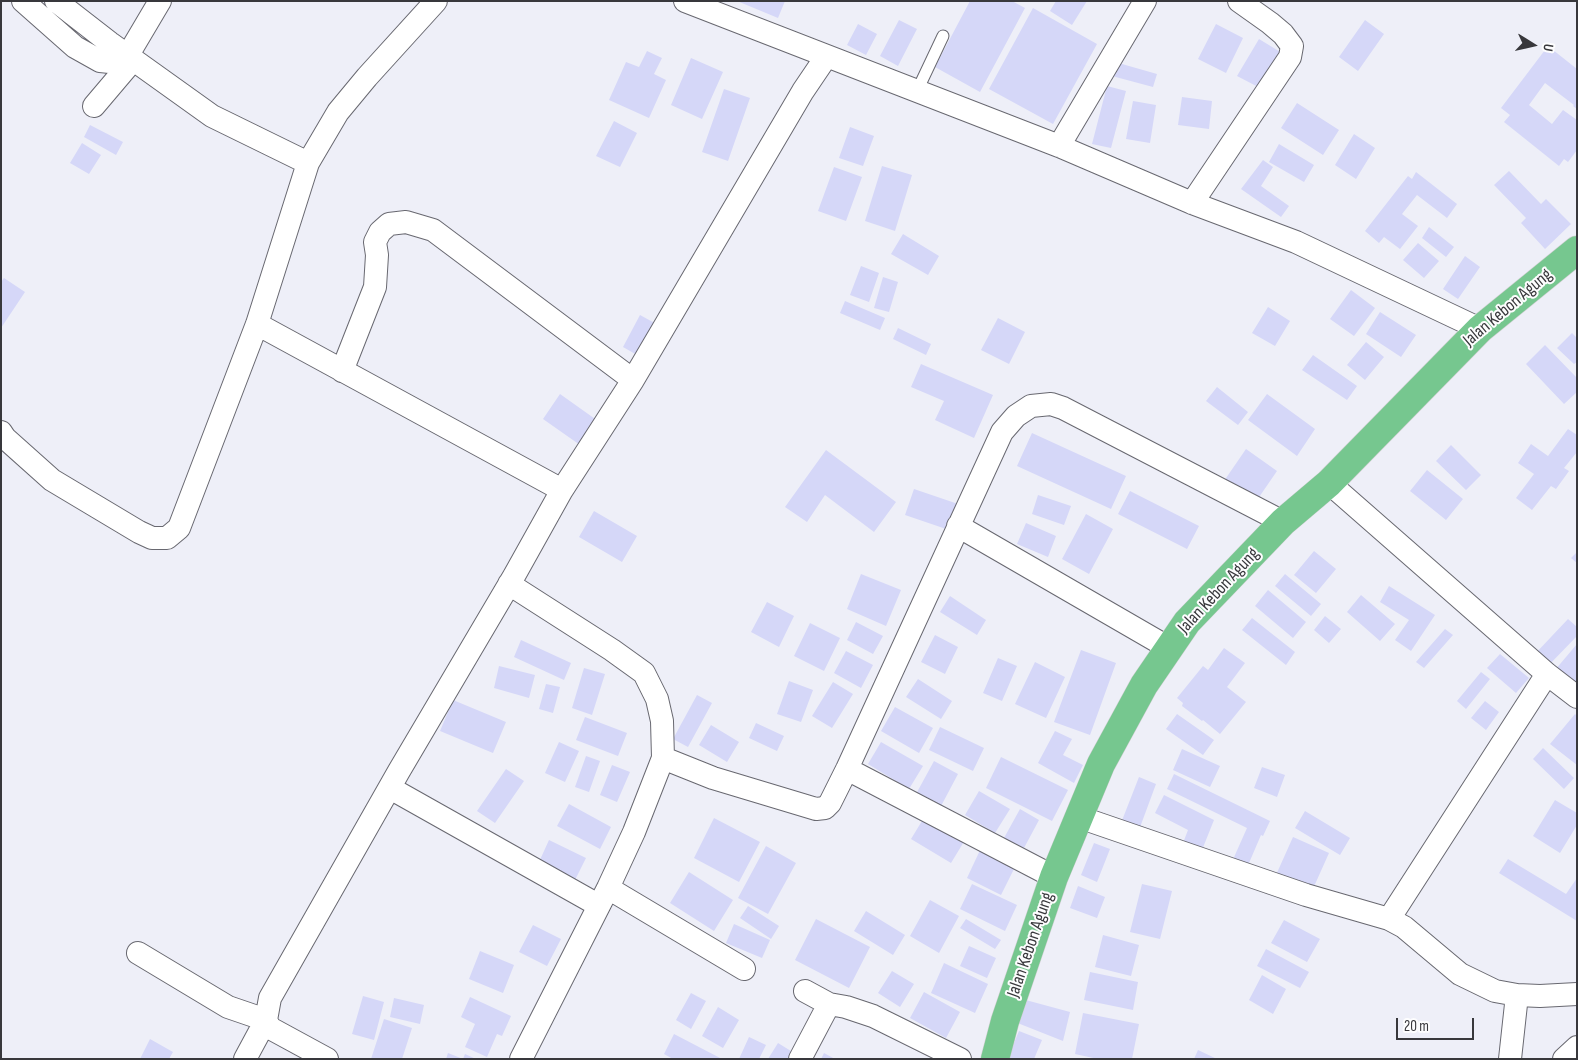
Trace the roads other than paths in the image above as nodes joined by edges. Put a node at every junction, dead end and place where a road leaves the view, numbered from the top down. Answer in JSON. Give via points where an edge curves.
{"nodes":[{"id":1,"x":23,"y":1,"type":"edge"},
{"id":2,"x":56,"y":1,"type":"edge"},
{"id":3,"x":160,"y":1,"type":"edge"},
{"id":4,"x":436,"y":1,"type":"edge"},
{"id":5,"x":1145,"y":1,"type":"edge"},
{"id":6,"x":1239,"y":1,"type":"edge"},
{"id":7,"x":699,"y":4,"type":"edge"},
{"id":8,"x":943,"y":36,"type":"dead end"},
{"id":9,"x":130,"y":57,"type":"junction"},
{"id":10,"x":826,"y":57,"type":"junction"},
{"id":11,"x":917,"y":91,"type":"junction"},
{"id":12,"x":94,"y":106,"type":"dead end"},
{"id":13,"x":1059,"y":146,"type":"junction"},
{"id":14,"x":308,"y":163,"type":"junction"},
{"id":15,"x":1192,"y":203,"type":"junction"},
{"id":16,"x":1575,"y":254,"type":"edge"},
{"id":17,"x":257,"y":324,"type":"junction"},
{"id":18,"x":1480,"y":329,"type":"junction"},
{"id":19,"x":342,"y":371,"type":"junction"},
{"id":20,"x":633,"y":380,"type":"junction"},
{"id":21,"x":1,"y":432,"type":"edge"},
{"id":22,"x":1329,"y":483,"type":"junction"},
{"id":23,"x":562,"y":490,"type":"junction"},
{"id":24,"x":1283,"y":522,"type":"junction"},
{"id":25,"x":958,"y":526,"type":"junction"},
{"id":26,"x":509,"y":584,"type":"junction"},
{"id":27,"x":1169,"y":648,"type":"junction"},
{"id":28,"x":1547,"y":674,"type":"junction"},
{"id":29,"x":1577,"y":697,"type":"edge"},
{"id":30,"x":663,"y":758,"type":"junction"},
{"id":31,"x":847,"y":769,"type":"junction"},
{"id":32,"x":390,"y":788,"type":"junction"},
{"id":33,"x":1079,"y":817,"type":"junction"},
{"id":34,"x":1054,"y":877,"type":"junction"},
{"id":35,"x":603,"y":897,"type":"junction"},
{"id":36,"x":1388,"y":919,"type":"junction"},
{"id":37,"x":138,"y":953,"type":"dead end"},
{"id":38,"x":744,"y":969,"type":"dead end"},
{"id":39,"x":805,"y":992,"type":"dead end"},
{"id":40,"x":1577,"y":994,"type":"edge"},
{"id":41,"x":1517,"y":995,"type":"junction"},
{"id":42,"x":829,"y":1004,"type":"junction"},
{"id":43,"x":266,"y":1020,"type":"junction"},
{"id":44,"x":1577,"y":1047,"type":"edge"},
{"id":45,"x":245,"y":1059,"type":"edge"},
{"id":46,"x":327,"y":1059,"type":"edge"},
{"id":47,"x":522,"y":1059,"type":"edge"},
{"id":48,"x":800,"y":1059,"type":"edge"},
{"id":49,"x":960,"y":1059,"type":"edge"},
{"id":50,"x":995,"y":1059,"type":"edge"},
{"id":51,"x":1510,"y":1059,"type":"edge"},
{"id":52,"x":1564,"y":1059,"type":"edge"}],
"edges":[{"from":1,"to":9,"type":"street","via":[[75,48],[100,61]]},
{"from":2,"to":9,"type":"street"},
{"from":3,"to":9,"type":"street"},
{"from":4,"to":14,"type":"street","via":[[338,112]]},
{"from":5,"to":13,"type":"street"},
{"from":6,"to":15,"type":"street","via":[[1283,34],[1292,46],[1290,57]]},
{"from":7,"to":10,"type":"street"},
{"from":8,"to":11,"type":"lane"},
{"from":9,"to":12,"type":"street"},
{"from":9,"to":14,"type":"street","via":[[212,116]]},
{"from":10,"to":11,"type":"street"},
{"from":10,"to":20,"type":"street"},
{"from":11,"to":13,"type":"street"},
{"from":13,"to":15,"type":"street"},
{"from":14,"to":17,"type":"street"},
{"from":15,"to":18,"type":"street","via":[[1296,242]]},
{"from":16,"to":18,"type":"main road","name":"Jalan Kebon Agung"},
{"from":17,"to":19,"type":"street"},
{"from":17,"to":21,"type":"street","via":[[179,528],[166,538],[152,538],[139,532],[52,480]]},
{"from":18,"to":22,"type":"main road","name":"Jalan Kebon Agung"},
{"from":19,"to":20,"type":"street","via":[[375,287],[375,242],[389,224],[406,222],[433,230]]},
{"from":19,"to":23,"type":"street"},
{"from":20,"to":23,"type":"street"},
{"from":22,"to":24,"type":"main road","name":"Jalan Kebon Agung"},
{"from":22,"to":28,"type":"street"},
{"from":23,"to":26,"type":"street"},
{"from":24,"to":25,"type":"street","via":[[1050,404],[1031,406],[1016,416],[1002,432]]},
{"from":24,"to":27,"type":"main road","name":"Jalan Kebon Agung","via":[[1187,622]]},
{"from":25,"to":27,"type":"street"},
{"from":25,"to":31,"type":"street"},
{"from":26,"to":30,"type":"street","via":[[644,673],[657,699],[662,721]]},
{"from":26,"to":32,"type":"street"},
{"from":27,"to":33,"type":"main road","name":"Jalan Kebon Agung","via":[[1144,685],[1101,764]]},
{"from":28,"to":29,"type":"street"},
{"from":28,"to":36,"type":"street"},
{"from":30,"to":31,"type":"street","via":[[713,778],[816,809],[825,808],[830,803]]},
{"from":30,"to":35,"type":"street","via":[[634,832]]},
{"from":31,"to":34,"type":"street"},
{"from":32,"to":35,"type":"street"},
{"from":32,"to":43,"type":"street","via":[[270,998]]},
{"from":33,"to":34,"type":"main road","name":"Jalan Kebon Agung"},
{"from":33,"to":36,"type":"street","via":[[1306,895]]},
{"from":34,"to":50,"type":"main road","name":"Jalan Kebon Agung","via":[[1004,1021]]},
{"from":35,"to":38,"type":"street"},
{"from":35,"to":47,"type":"street"},
{"from":36,"to":41,"type":"street","via":[[1404,927],[1460,974],[1495,991]]},
{"from":37,"to":43,"type":"street","via":[[228,1007]]},
{"from":39,"to":42,"type":"street"},
{"from":40,"to":41,"type":"street"},
{"from":41,"to":51,"type":"street"},
{"from":42,"to":48,"type":"street"},
{"from":42,"to":49,"type":"street","via":[[872,1016]]},
{"from":43,"to":45,"type":"street"},
{"from":43,"to":46,"type":"street","via":[[270,1028]]},
{"from":44,"to":52,"type":"street"}]}
